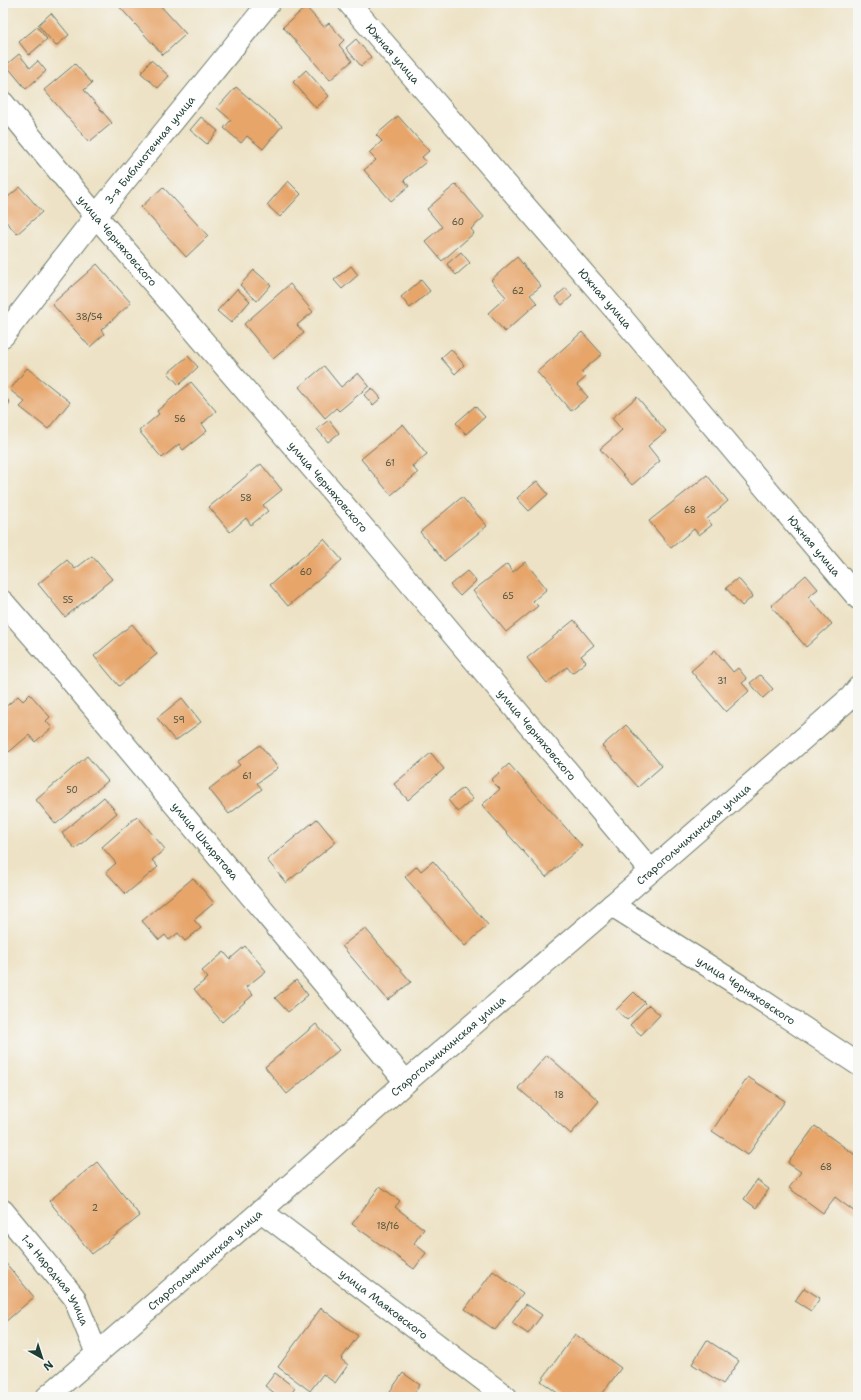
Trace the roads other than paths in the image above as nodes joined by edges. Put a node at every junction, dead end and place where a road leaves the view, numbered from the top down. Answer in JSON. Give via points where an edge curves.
{"nodes":[{"id":1,"x":269,"y":3,"type":"edge"},
{"id":2,"x":349,"y":3,"type":"edge"},
{"id":3,"x":3,"y":103,"type":"edge"},
{"id":4,"x":96,"y":216,"type":"junction"},
{"id":5,"x":3,"y":336,"type":"edge"},
{"id":6,"x":858,"y":598,"type":"edge"},
{"id":7,"x":3,"y":602,"type":"edge"},
{"id":8,"x":854,"y":692,"type":"edge"},
{"id":9,"x":651,"y":871,"type":"junction"},
{"id":10,"x":612,"y":905,"type":"junction"},
{"id":11,"x":858,"y":1064,"type":"edge"},
{"id":12,"x":406,"y":1082,"type":"junction"},
{"id":13,"x":261,"y":1211,"type":"junction"},
{"id":14,"x":3,"y":1212,"type":"edge"},
{"id":15,"x":97,"y":1354,"type":"junction"},
{"id":16,"x":47,"y":1397,"type":"edge"},
{"id":17,"x":506,"y":1397,"type":"edge"}],
"edges":[{"from":1,"to":4,"type":"street","name":"3-я Библиотечная улица"},
{"from":2,"to":6,"type":"street","name":"Южная улица","via":[[612,306]]},
{"from":3,"to":4,"type":"street","name":"улица Черняховского"},
{"from":4,"to":5,"type":"street","name":"3-я Библиотечная улица"},
{"from":4,"to":9,"type":"street","name":"улица Черняховского","via":[[373,539]]},
{"from":7,"to":12,"type":"street","name":"улица Шкирятова"},
{"from":8,"to":9,"type":"street","name":"Старогольчихинская улица"},
{"from":9,"to":10,"type":"street","name":"Старогольчихинская улица"},
{"from":10,"to":11,"type":"street","name":"улица Черняховского"},
{"from":10,"to":12,"type":"street","name":"Старогольчихинская улица"},
{"from":12,"to":13,"type":"street","name":"Старогольчихинская улица"},
{"from":13,"to":15,"type":"street","name":"Старогольчихинская улица"},
{"from":13,"to":17,"type":"street","name":"улица Маяковского"},
{"from":14,"to":15,"type":"street","name":"1-я Народная улица","via":[[74,1297]]},
{"from":15,"to":16,"type":"street","name":"Старогольчихинская улица"}]}
